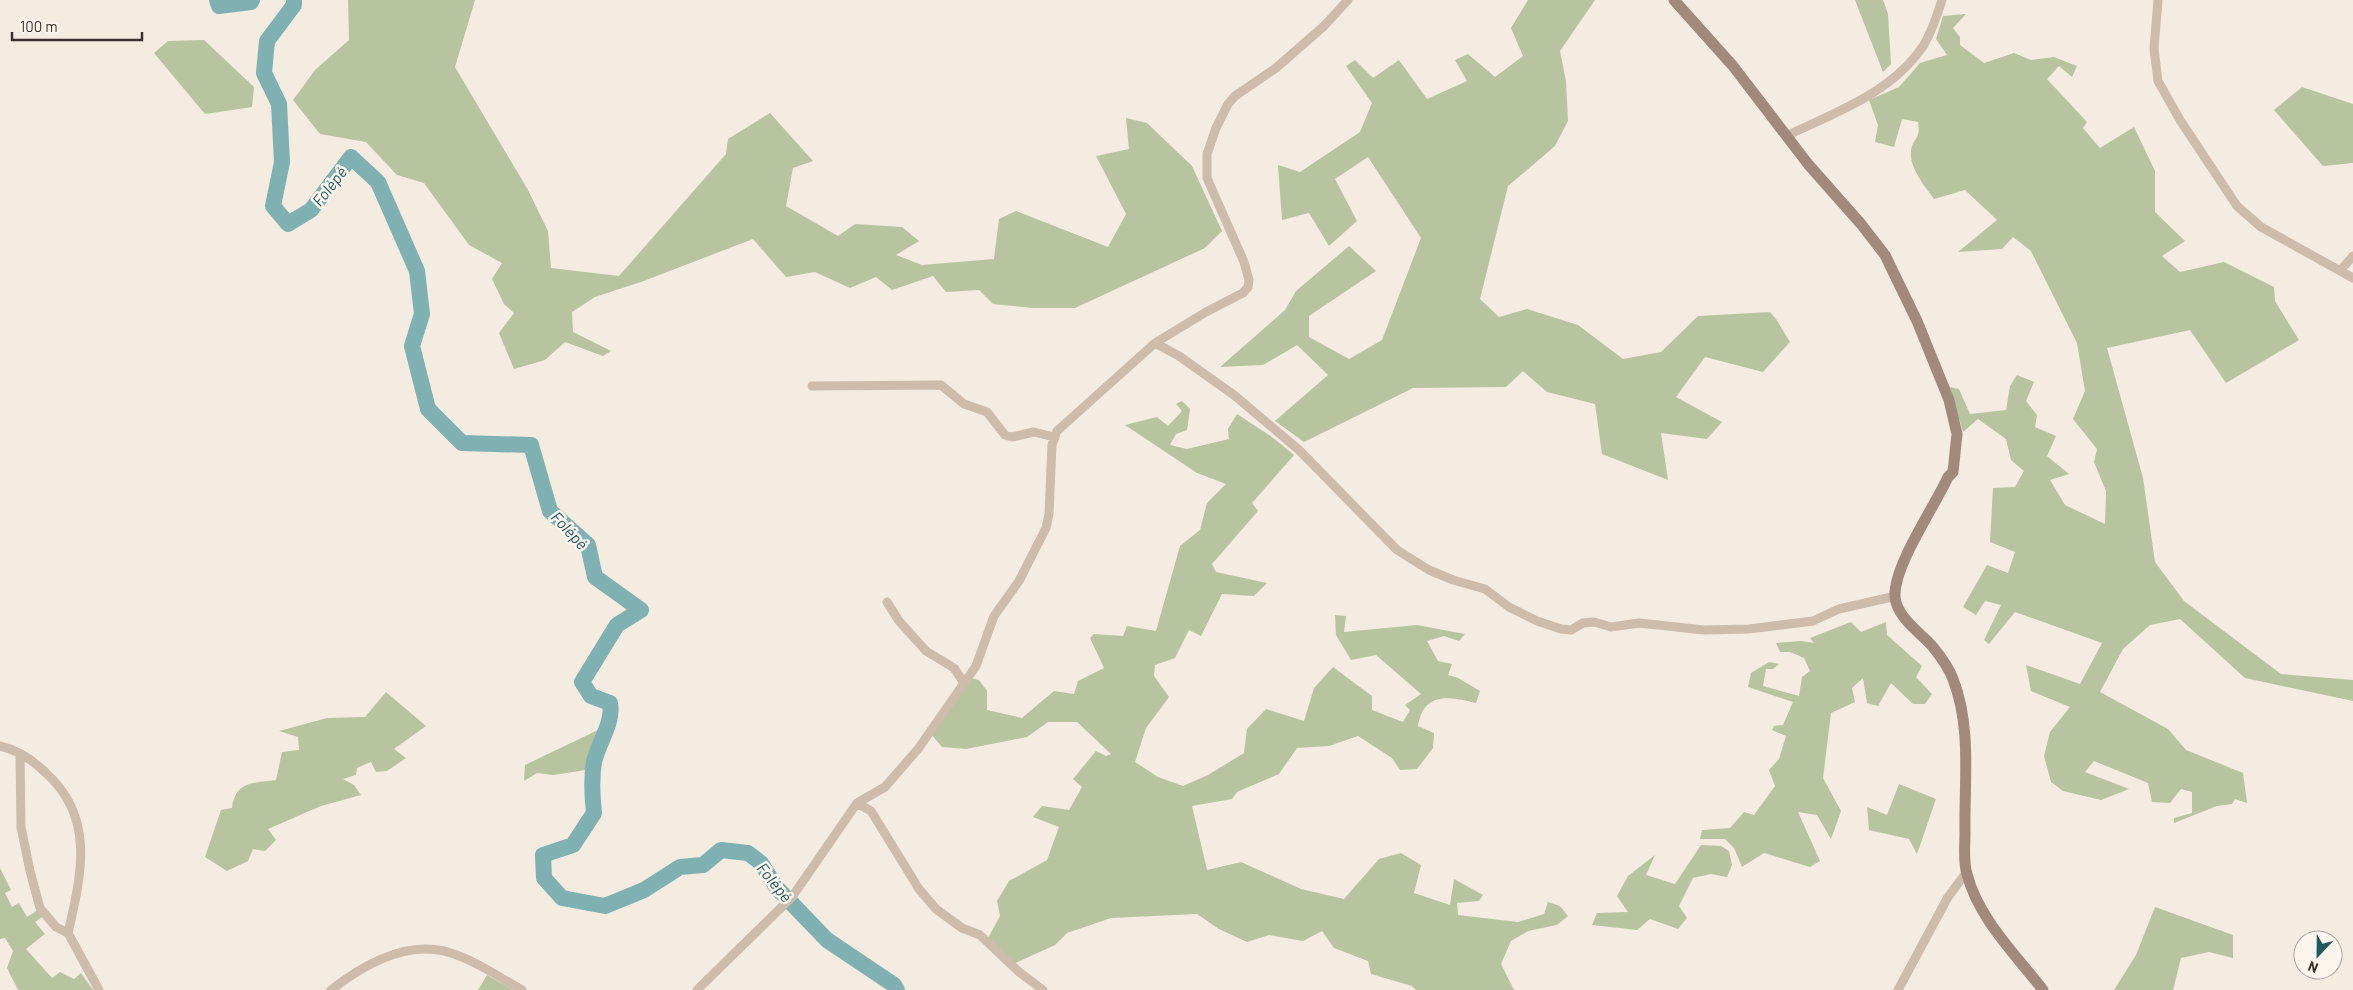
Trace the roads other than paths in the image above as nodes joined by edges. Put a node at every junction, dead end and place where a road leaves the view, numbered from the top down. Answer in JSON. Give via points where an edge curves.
{"nodes":[{"id":1,"x":1348,"y":0,"type":"edge"},
{"id":2,"x":1674,"y":0,"type":"edge"},
{"id":3,"x":1942,"y":0,"type":"edge"},
{"id":4,"x":2158,"y":0,"type":"edge"},
{"id":5,"x":1786,"y":136,"type":"junction"},
{"id":6,"x":2353,"y":256,"type":"edge"},
{"id":7,"x":2340,"y":271,"type":"junction"},
{"id":8,"x":2353,"y":278,"type":"edge"},
{"id":9,"x":1156,"y":343,"type":"junction"},
{"id":10,"x":812,"y":386,"type":"dead end"},
{"id":11,"x":1054,"y":437,"type":"junction"},
{"id":12,"x":1896,"y":596,"type":"junction"},
{"id":13,"x":887,"y":602,"type":"dead end"},
{"id":14,"x":964,"y":683,"type":"junction"},
{"id":15,"x":0,"y":746,"type":"edge"},
{"id":16,"x":20,"y":754,"type":"junction"},
{"id":17,"x":857,"y":803,"type":"junction"},
{"id":18,"x":1966,"y":873,"type":"junction"},
{"id":19,"x":68,"y":933,"type":"junction"},
{"id":20,"x":99,"y":990,"type":"edge"},
{"id":21,"x":331,"y":990,"type":"edge"},
{"id":22,"x":522,"y":990,"type":"edge"},
{"id":23,"x":698,"y":990,"type":"edge"},
{"id":24,"x":1043,"y":990,"type":"edge"},
{"id":25,"x":1898,"y":990,"type":"edge"},
{"id":26,"x":2043,"y":990,"type":"edge"}],
"edges":[{"from":1,"to":9,"type":"street","via":[[1324,26],[1228,104],[1207,154],[1207,178],[1244,262],[1250,280],[1248,287],[1242,294]]},
{"from":2,"to":5,"type":"street","via":[[1733,66]]},
{"from":3,"to":5,"type":"street","via":[[1930,34],[1894,79]]},
{"from":4,"to":7,"type":"street","via":[[2154,49],[2158,81],[2237,206],[2261,227]]},
{"from":5,"to":12,"type":"street","via":[[1885,256],[1940,376],[1955,420],[1957,434],[1953,472],[1898,571]]},
{"from":6,"to":7,"type":"street"},
{"from":7,"to":8,"type":"street"},
{"from":9,"to":11,"type":"street","via":[[1068,420]]},
{"from":9,"to":12,"type":"street","via":[[1234,394],[1285,438],[1397,550],[1430,570],[1485,589],[1537,621],[1571,630],[1583,623],[1594,622],[1611,627],[1639,623],[1704,630],[1749,629],[1813,621],[1839,609]]},
{"from":10,"to":11,"type":"street","via":[[941,385],[964,404],[987,412],[1005,435],[1012,437],[1034,432]]},
{"from":11,"to":14,"type":"street","via":[[1046,528],[1019,581],[998,608],[982,653]]},
{"from":12,"to":18,"type":"street","via":[[1904,616],[1944,662],[1956,688],[1966,750]]},
{"from":13,"to":14,"type":"street","via":[[926,651],[954,668]]},
{"from":14,"to":17,"type":"street","via":[[918,749],[885,787]]},
{"from":15,"to":16,"type":"street"},
{"from":16,"to":19,"type":"street","via":[[21,826],[30,871],[40,908],[56,927]]},
{"from":16,"to":19,"type":"street","via":[[57,782],[74,810],[81,850],[80,871]]},
{"from":17,"to":23,"type":"street","via":[[792,897]]},
{"from":17,"to":24,"type":"street","via":[[871,811],[919,889],[936,909],[962,928],[980,935]]},
{"from":18,"to":25,"type":"street","via":[[1948,897]]},
{"from":18,"to":26,"type":"street","via":[[1981,910]]},
{"from":19,"to":20,"type":"street"},
{"from":21,"to":22,"type":"street","via":[[377,960],[436,949],[462,957]]}]}
